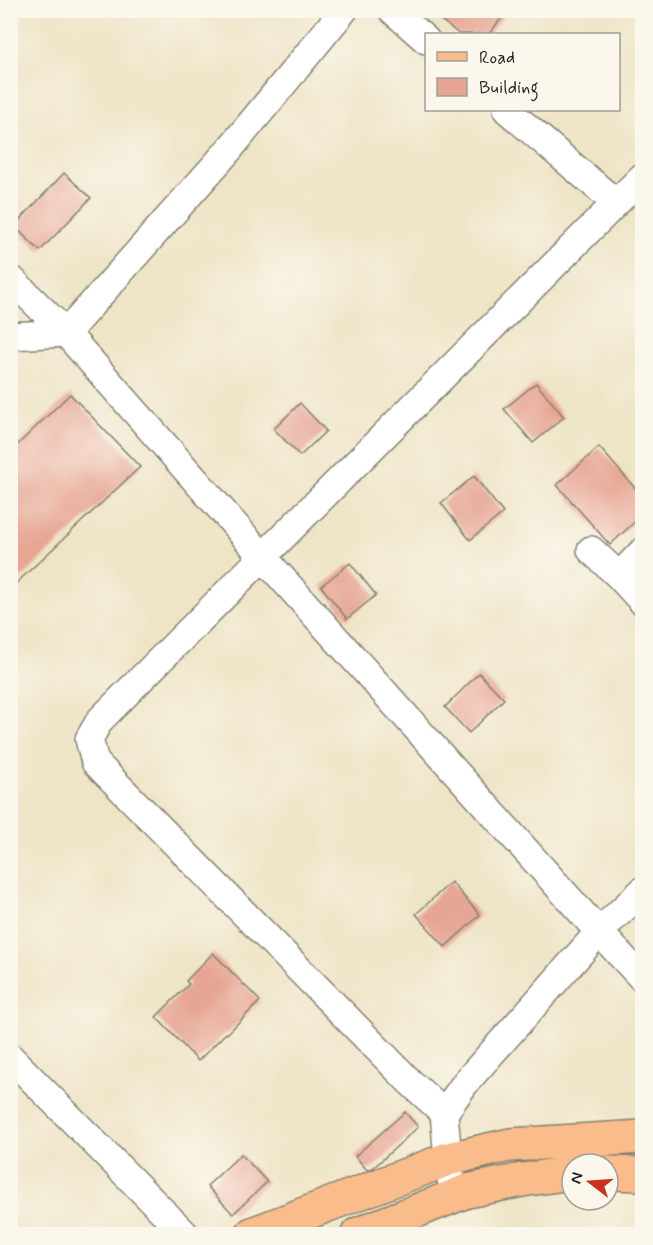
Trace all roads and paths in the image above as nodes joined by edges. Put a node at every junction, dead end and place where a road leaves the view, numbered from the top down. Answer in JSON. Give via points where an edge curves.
{"nodes":[{"id":1,"x":344,"y":10,"type":"edge"},
{"id":2,"x":392,"y":10,"type":"edge"},
{"id":3,"x":425,"y":39,"type":"edge"},
{"id":4,"x":508,"y":111,"type":"edge"},
{"id":5,"x":642,"y":177,"type":"edge"},
{"id":6,"x":616,"y":203,"type":"junction"},
{"id":7,"x":10,"y":278,"type":"edge"},
{"id":8,"x":66,"y":333,"type":"junction"},
{"id":9,"x":10,"y":336,"type":"edge"},
{"id":10,"x":591,"y":550,"type":"dead end"},
{"id":11,"x":642,"y":552,"type":"edge"},
{"id":12,"x":263,"y":557,"type":"junction"},
{"id":13,"x":619,"y":576,"type":"junction"},
{"id":14,"x":642,"y":601,"type":"edge"},
{"id":15,"x":642,"y":891,"type":"edge"},
{"id":16,"x":599,"y":932,"type":"junction"},
{"id":17,"x":642,"y":978,"type":"edge"},
{"id":18,"x":10,"y":1057,"type":"edge"},
{"id":19,"x":444,"y":1113,"type":"junction"},
{"id":20,"x":642,"y":1137,"type":"edge"},
{"id":21,"x":448,"y":1159,"type":"junction"},
{"id":22,"x":620,"y":1173,"type":"edge"},
{"id":23,"x":642,"y":1174,"type":"edge"},
{"id":24,"x":560,"y":1175,"type":"edge"},
{"id":25,"x":454,"y":1196,"type":"junction"},
{"id":26,"x":185,"y":1234,"type":"edge"},
{"id":27,"x":252,"y":1234,"type":"edge"},
{"id":28,"x":358,"y":1234,"type":"edge"}],
"edges":[{"from":1,"to":8,"type":"street","via":[[228,151]]},
{"from":2,"to":3,"type":"street"},
{"from":4,"to":6,"type":"street"},
{"from":5,"to":6,"type":"street"},
{"from":6,"to":12,"type":"street"},
{"from":7,"to":8,"type":"street"},
{"from":8,"to":9,"type":"street"},
{"from":8,"to":12,"type":"street"},
{"from":10,"to":13,"type":"street"},
{"from":11,"to":13,"type":"street"},
{"from":12,"to":16,"type":"street"},
{"from":12,"to":19,"type":"street","via":[[100,720],[89,739],[95,762]]},
{"from":13,"to":14,"type":"street"},
{"from":15,"to":16,"type":"street"},
{"from":16,"to":17,"type":"street"},
{"from":16,"to":19,"type":"street","via":[[465,1082]]},
{"from":18,"to":26,"type":"street"},
{"from":19,"to":21,"type":"street"},
{"from":20,"to":21,"type":"main road","via":[[510,1145]]},
{"from":21,"to":25,"type":"street"},
{"from":21,"to":27,"type":"main road"},
{"from":22,"to":23,"type":"main road"},
{"from":24,"to":25,"type":"main road"},
{"from":25,"to":28,"type":"main road"}]}
